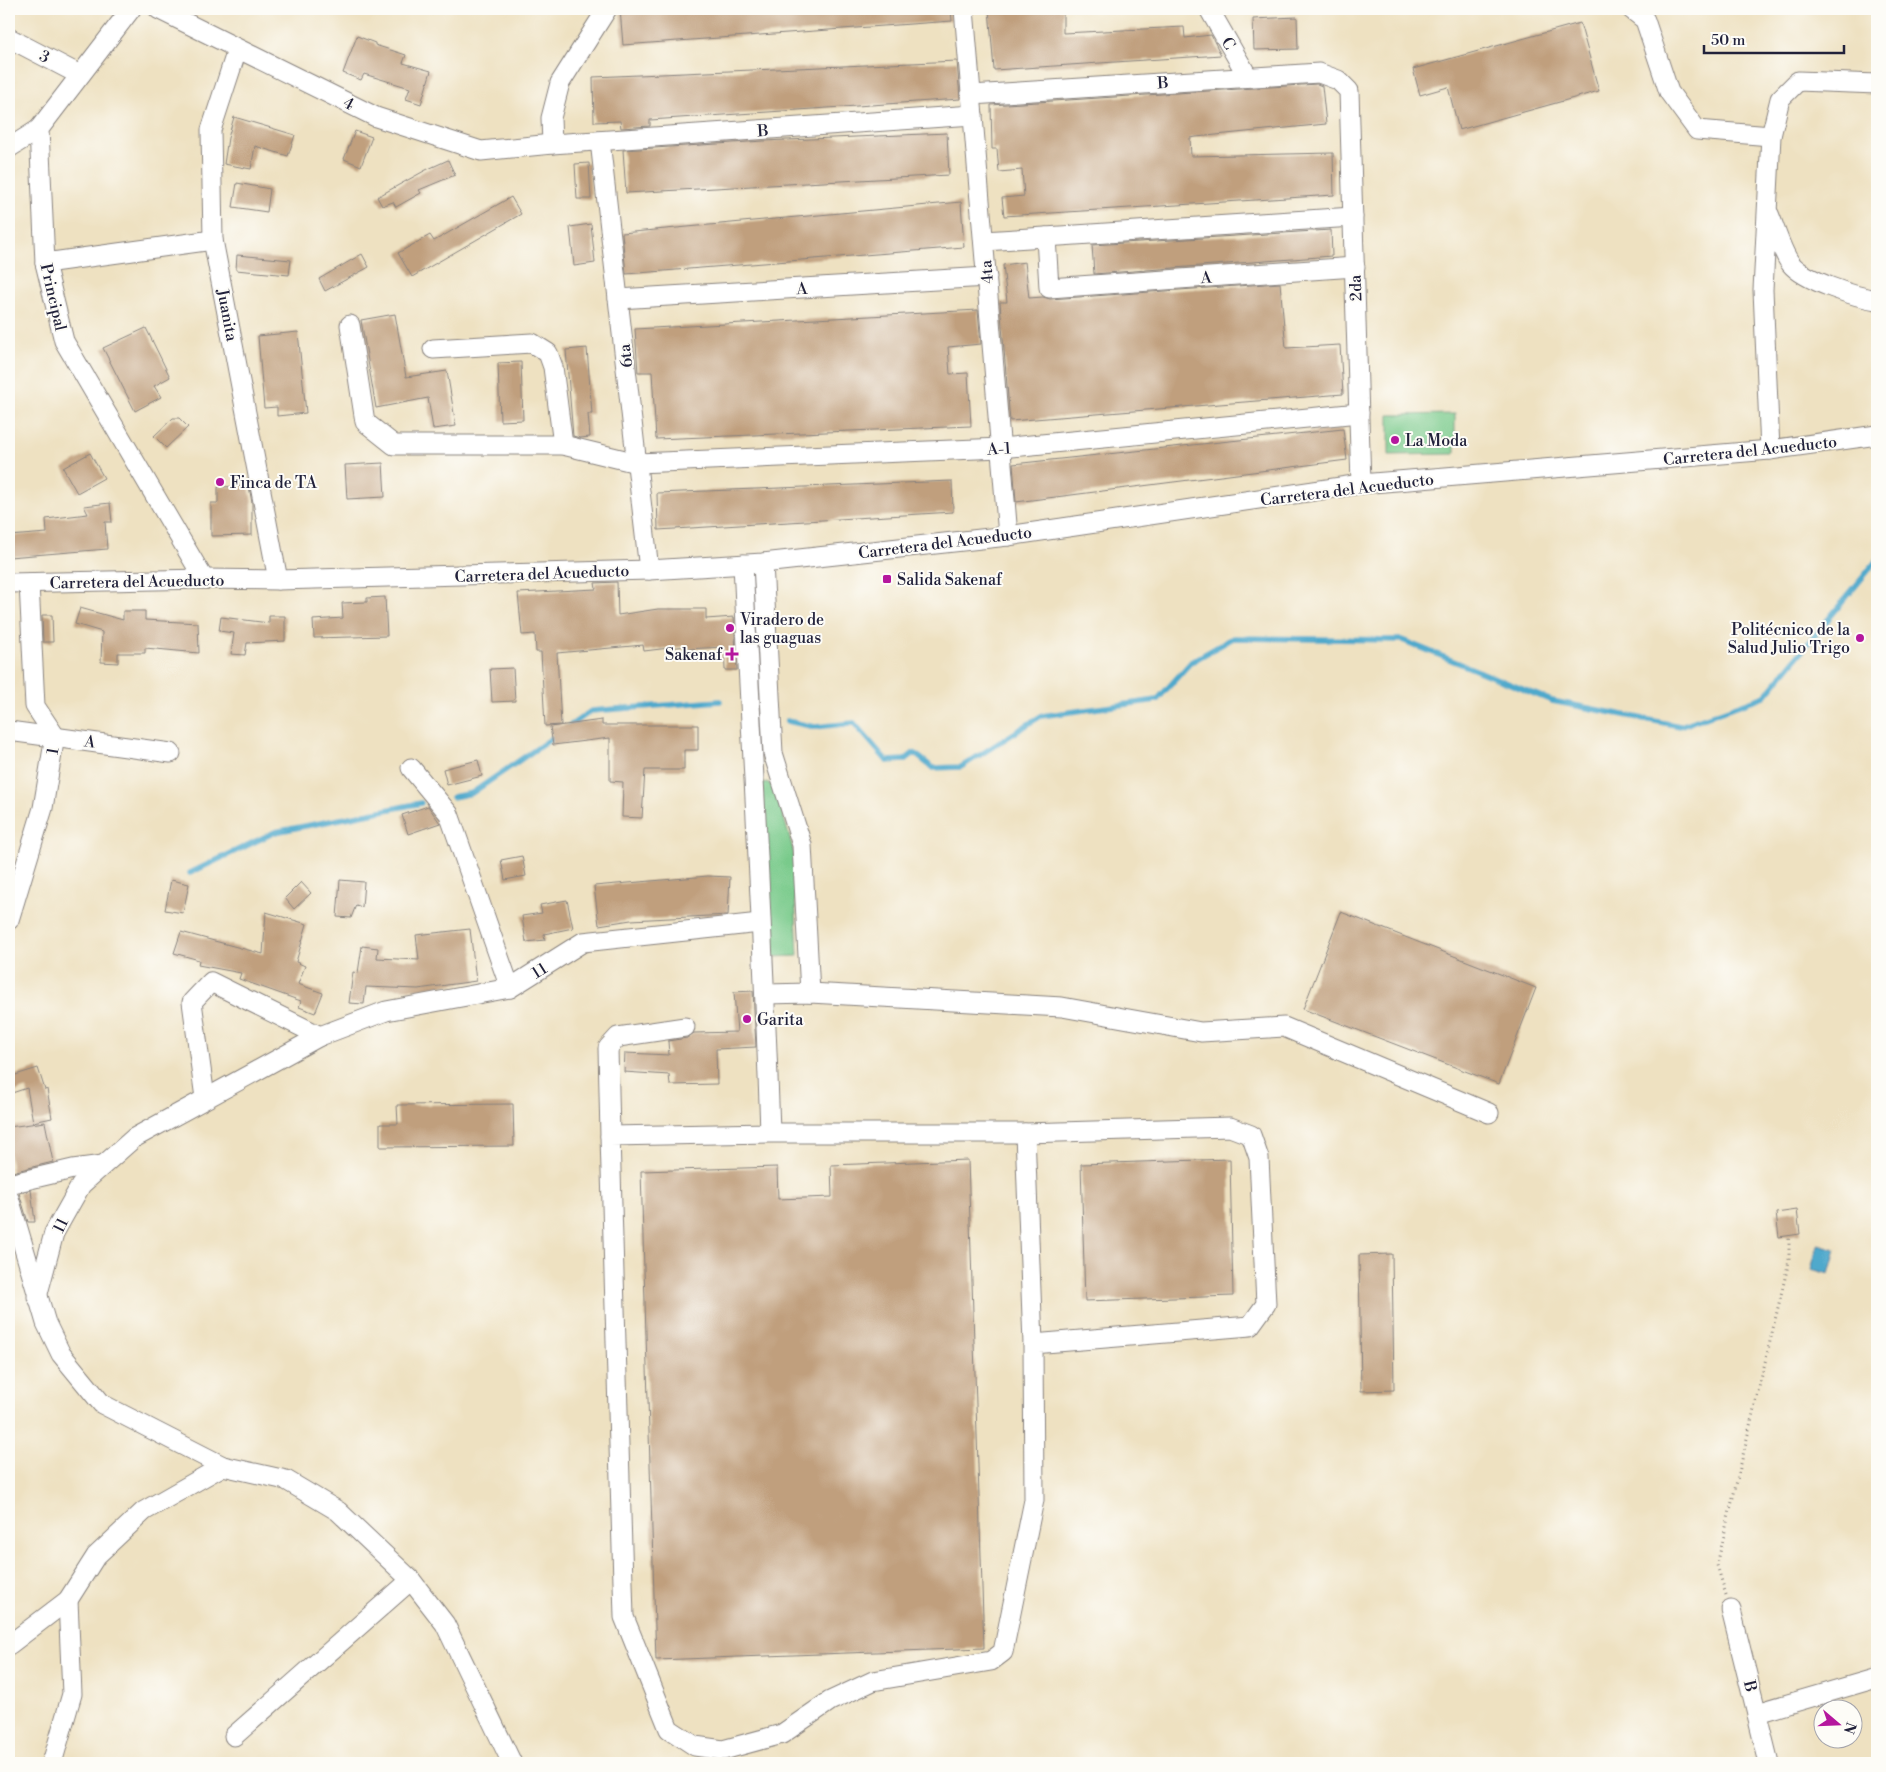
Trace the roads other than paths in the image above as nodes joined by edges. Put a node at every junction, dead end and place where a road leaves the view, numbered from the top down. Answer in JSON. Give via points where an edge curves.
{"nodes":[{"id":1,"x":131,"y":9,"type":"edge"},
{"id":2,"x":158,"y":9,"type":"edge"},
{"id":3,"x":607,"y":9,"type":"edge"},
{"id":4,"x":964,"y":9,"type":"edge"},
{"id":5,"x":1209,"y":9,"type":"edge"},
{"id":6,"x":1632,"y":9,"type":"edge"},
{"id":7,"x":9,"y":38,"type":"edge"},
{"id":8,"x":237,"y":50,"type":"junction"},
{"id":9,"x":80,"y":75,"type":"junction"},
{"id":10,"x":1248,"y":77,"type":"junction"},
{"id":11,"x":1877,"y":84,"type":"edge"},
{"id":12,"x":1349,"y":91,"type":"joint"},
{"id":13,"x":971,"y":95,"type":"junction"},
{"id":14,"x":973,"y":115,"type":"junction"},
{"id":15,"x":39,"y":129,"type":"junction"},
{"id":16,"x":1771,"y":136,"type":"junction"},
{"id":17,"x":600,"y":141,"type":"junction"},
{"id":18,"x":552,"y":144,"type":"junction"},
{"id":19,"x":9,"y":148,"type":"edge"},
{"id":20,"x":1767,"y":210,"type":"junction"},
{"id":21,"x":1353,"y":217,"type":"junction"},
{"id":22,"x":1046,"y":237,"type":"junction"},
{"id":23,"x":213,"y":240,"type":"junction"},
{"id":24,"x":984,"y":241,"type":"junction"},
{"id":25,"x":44,"y":263,"type":"junction"},
{"id":26,"x":1354,"y":267,"type":"junction"},
{"id":27,"x":987,"y":277,"type":"junction"},
{"id":28,"x":618,"y":299,"type":"junction"},
{"id":29,"x":1877,"y":300,"type":"edge"},
{"id":30,"x":350,"y":325,"type":"dead end"},
{"id":31,"x":433,"y":349,"type":"dead end"},
{"id":32,"x":1359,"y":413,"type":"junction"},
{"id":33,"x":1877,"y":436,"type":"edge"},
{"id":34,"x":563,"y":445,"type":"junction"},
{"id":35,"x":1001,"y":448,"type":"junction"},
{"id":36,"x":1770,"y":450,"type":"junction"},
{"id":37,"x":637,"y":464,"type":"junction"},
{"id":38,"x":1361,"y":484,"type":"junction"},
{"id":39,"x":1008,"y":536,"type":"junction"},
{"id":40,"x":764,"y":563,"type":"junction"},
{"id":41,"x":743,"y":564,"type":"junction"},
{"id":42,"x":649,"y":570,"type":"junction"},
{"id":43,"x":204,"y":579,"type":"junction"},
{"id":44,"x":278,"y":580,"type":"junction"},
{"id":45,"x":9,"y":583,"type":"edge"},
{"id":46,"x":29,"y":583,"type":"junction"},
{"id":47,"x":9,"y":731,"type":"edge"},
{"id":48,"x":55,"y":736,"type":"junction"},
{"id":49,"x":171,"y":752,"type":"dead end"},
{"id":50,"x":412,"y":768,"type":"dead end"},
{"id":51,"x":9,"y":920,"type":"edge"},
{"id":52,"x":760,"y":923,"type":"junction"},
{"id":53,"x":510,"y":988,"type":"junction"},
{"id":54,"x":810,"y":993,"type":"junction"},
{"id":55,"x":766,"y":994,"type":"junction"},
{"id":56,"x":685,"y":1027,"type":"dead end"},
{"id":57,"x":320,"y":1036,"type":"junction"},
{"id":58,"x":205,"y":1098,"type":"junction"},
{"id":59,"x":1489,"y":1113,"type":"dead end"},
{"id":60,"x":770,"y":1133,"type":"junction"},
{"id":61,"x":1025,"y":1133,"type":"junction"},
{"id":62,"x":610,"y":1136,"type":"junction"},
{"id":63,"x":103,"y":1165,"type":"junction"},
{"id":64,"x":9,"y":1184,"type":"edge"},
{"id":65,"x":9,"y":1198,"type":"edge"},
{"id":66,"x":37,"y":1297,"type":"junction"},
{"id":67,"x":1033,"y":1344,"type":"junction"},
{"id":68,"x":223,"y":1466,"type":"junction"},
{"id":69,"x":411,"y":1580,"type":"junction"},
{"id":70,"x":68,"y":1600,"type":"junction"},
{"id":71,"x":1731,"y":1610,"type":"road end"},
{"id":72,"x":9,"y":1645,"type":"edge"},
{"id":73,"x":1877,"y":1678,"type":"edge"},
{"id":74,"x":1758,"y":1713,"type":"junction"},
{"id":75,"x":234,"y":1736,"type":"dead end"},
{"id":76,"x":52,"y":1763,"type":"edge"},
{"id":77,"x":512,"y":1763,"type":"edge"},
{"id":78,"x":1769,"y":1763,"type":"edge"}],
"edges":[{"from":1,"to":9,"type":"street"},
{"from":2,"to":8,"type":"street","name":"4"},
{"from":3,"to":18,"type":"street","via":[[560,83],[551,118]]},
{"from":4,"to":13,"type":"street","name":"4ta"},
{"from":5,"to":10,"type":"street","name":"C"},
{"from":6,"to":16,"type":"street","via":[[1645,20],[1669,92],[1697,130]]},
{"from":7,"to":9,"type":"street","name":"3"},
{"from":8,"to":18,"type":"street","name":"4","via":[[376,117],[481,151]]},
{"from":8,"to":23,"type":"street","name":"Juanita","via":[[211,130]]},
{"from":9,"to":15,"type":"street"},
{"from":10,"to":12,"type":"street","name":"B","via":[[1319,73],[1338,80]]},
{"from":10,"to":13,"type":"street","name":"B"},
{"from":11,"to":16,"type":"street","via":[[1798,81],[1780,99]]},
{"from":12,"to":21,"type":"street","name":"2da"},
{"from":13,"to":14,"type":"street","name":"4ta"},
{"from":14,"to":17,"type":"street","name":"B"},
{"from":14,"to":24,"type":"street","name":"4ta"},
{"from":15,"to":19,"type":"street"},
{"from":15,"to":25,"type":"street","name":"Principal"},
{"from":16,"to":20,"type":"street"},
{"from":17,"to":18,"type":"street","name":"B"},
{"from":17,"to":28,"type":"street","name":"6ta"},
{"from":20,"to":29,"type":"street","via":[[1791,265],[1821,284],[1859,298]]},
{"from":20,"to":36,"type":"street","via":[[1764,290]]},
{"from":21,"to":22,"type":"street"},
{"from":21,"to":26,"type":"street","name":"2da"},
{"from":22,"to":24,"type":"street"},
{"from":22,"to":26,"type":"street","name":"A","via":[[1050,288]]},
{"from":23,"to":25,"type":"street"},
{"from":23,"to":44,"type":"street","name":"Juanita"},
{"from":24,"to":27,"type":"street","name":"4ta"},
{"from":25,"to":43,"type":"street","name":"Principal","via":[[64,340]]},
{"from":26,"to":32,"type":"street","name":"2da"},
{"from":27,"to":28,"type":"street","name":"A"},
{"from":27,"to":35,"type":"street","name":"4ta"},
{"from":28,"to":37,"type":"street","name":"6ta"},
{"from":30,"to":34,"type":"street","name":"A-1","via":[[365,422],[394,445]]},
{"from":31,"to":34,"type":"street","via":[[532,343],[548,352],[553,367]]},
{"from":32,"to":35,"type":"street","name":"A-1"},
{"from":32,"to":38,"type":"street","name":"2da"},
{"from":33,"to":36,"type":"street","name":"Carretera del Acueducto"},
{"from":34,"to":37,"type":"street","name":"A-1"},
{"from":35,"to":37,"type":"street","name":"A-1"},
{"from":35,"to":39,"type":"street","name":"4ta"},
{"from":36,"to":38,"type":"street","name":"Carretera del Acueducto"},
{"from":37,"to":42,"type":"street","name":"6ta"},
{"from":38,"to":39,"type":"street","name":"Carretera del Acueducto"},
{"from":39,"to":40,"type":"street","name":"Carretera del Acueducto"},
{"from":40,"to":41,"type":"street","name":"Carretera del Acueducto"},
{"from":40,"to":54,"type":"street","via":[[773,753],[802,845]]},
{"from":41,"to":42,"type":"street","name":"Carretera del Acueducto"},
{"from":41,"to":52,"type":"street"},
{"from":42,"to":44,"type":"street","name":"Carretera del Acueducto"},
{"from":43,"to":44,"type":"street","name":"Carretera del Acueducto"},
{"from":43,"to":46,"type":"street","name":"Carretera del Acueducto"},
{"from":45,"to":46,"type":"street","name":"Carretera del Acueducto"},
{"from":46,"to":48,"type":"street","name":"1","via":[[35,706]]},
{"from":47,"to":48,"type":"street","name":"A"},
{"from":48,"to":49,"type":"street","name":"A"},
{"from":48,"to":51,"type":"street","name":"1","via":[[43,808]]},
{"from":50,"to":53,"type":"street","via":[[448,814]]},
{"from":52,"to":53,"type":"street","name":"11","via":[[582,942]]},
{"from":52,"to":55,"type":"street"},
{"from":53,"to":57,"type":"street","name":"11","via":[[386,1011]]},
{"from":54,"to":55,"type":"street"},
{"from":54,"to":59,"type":"street","via":[[1062,1007],[1201,1032],[1284,1027]]},
{"from":55,"to":60,"type":"street"},
{"from":56,"to":62,"type":"street","via":[[618,1037],[608,1048]]},
{"from":57,"to":58,"type":"street","name":"11"},
{"from":57,"to":58,"type":"street","via":[[211,982],[192,1002]]},
{"from":58,"to":63,"type":"street","name":"11","via":[[134,1138]]},
{"from":60,"to":61,"type":"street"},
{"from":60,"to":62,"type":"street"},
{"from":61,"to":67,"type":"street"},
{"from":61,"to":67,"type":"street","via":[[1230,1127],[1251,1135],[1259,1158],[1266,1304],[1250,1326]]},
{"from":62,"to":67,"type":"street","via":[[624,1617],[669,1729],[695,1746],[723,1750],[782,1734],[830,1701],[873,1681],[990,1662],[1003,1652],[1034,1500]]},
{"from":63,"to":64,"type":"street"},
{"from":63,"to":66,"type":"street","name":"11","via":[[81,1185],[54,1233]]},
{"from":65,"to":66,"type":"street"},
{"from":66,"to":68,"type":"street","via":[[61,1354],[102,1404]]},
{"from":68,"to":69,"type":"street","via":[[286,1480],[331,1507]]},
{"from":68,"to":70,"type":"street","via":[[144,1511],[96,1556]]},
{"from":69,"to":75,"type":"street"},
{"from":69,"to":77,"type":"street","via":[[445,1624]]},
{"from":70,"to":72,"type":"street"},
{"from":70,"to":76,"type":"street","via":[[72,1694]]},
{"from":71,"to":74,"type":"street","name":"B"},
{"from":73,"to":74,"type":"street"},
{"from":74,"to":78,"type":"street","name":"B"}]}
